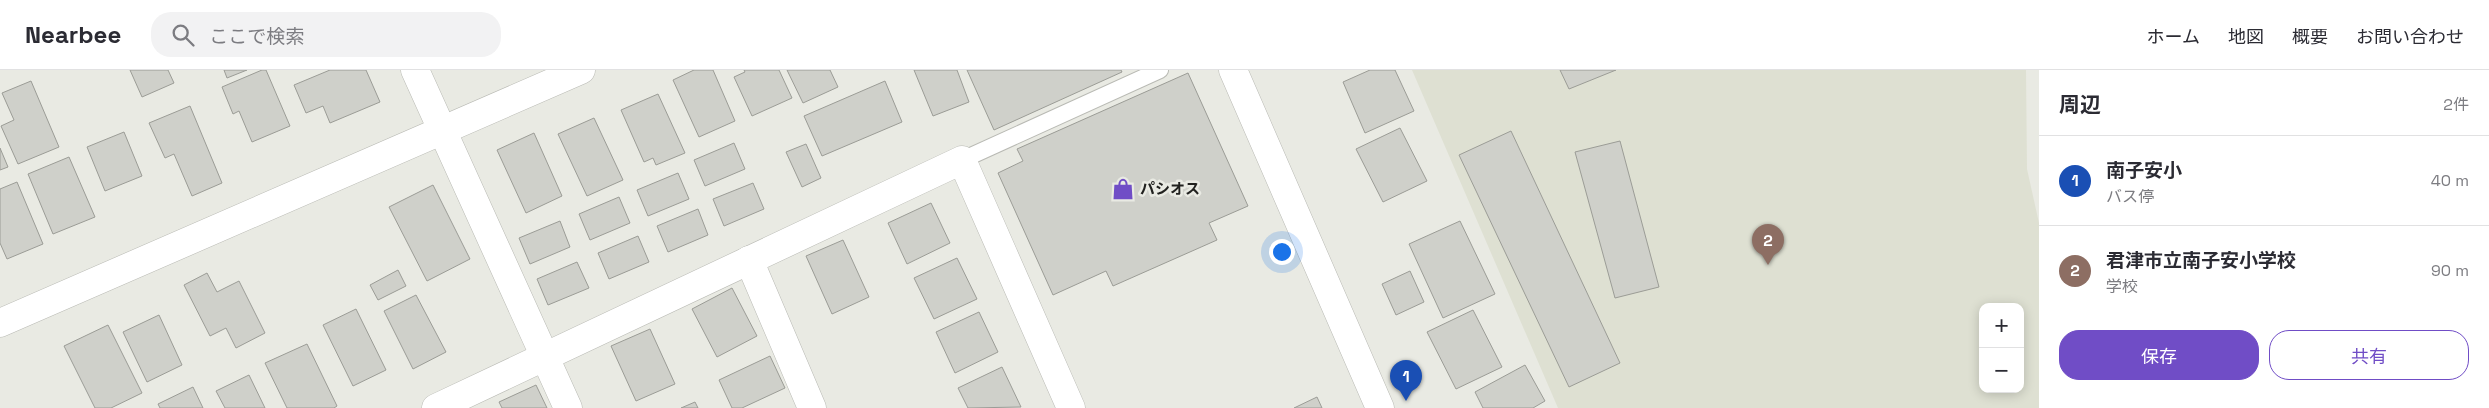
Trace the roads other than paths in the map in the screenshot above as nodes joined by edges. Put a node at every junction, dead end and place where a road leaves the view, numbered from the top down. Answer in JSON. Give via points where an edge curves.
{"nodes":[{"id":1,"x":414,"y":70,"type":"edge"},
{"id":2,"x":580,"y":70,"type":"edge"},
{"id":3,"x":1160,"y":70,"type":"edge"},
{"id":4,"x":1233,"y":70,"type":"edge"},
{"id":5,"x":440,"y":131,"type":"junction"},
{"id":6,"x":962,"y":160,"type":"junction"},
{"id":7,"x":749,"y":260,"type":"junction"},
{"id":8,"x":0,"y":323,"type":"edge"},
{"id":9,"x":546,"y":357,"type":"junction"},
{"id":10,"x":436,"y":408,"type":"edge"},
{"id":11,"x":568,"y":408,"type":"edge"},
{"id":12,"x":812,"y":408,"type":"edge"},
{"id":13,"x":1071,"y":408,"type":"edge"},
{"id":14,"x":1380,"y":408,"type":"edge"}],
"edges":[{"from":1,"to":5,"type":"street"},
{"from":2,"to":5,"type":"street"},
{"from":3,"to":6,"type":"lane"},
{"from":4,"to":14,"type":"street"},
{"from":5,"to":8,"type":"street"},
{"from":5,"to":9,"type":"street"},
{"from":6,"to":7,"type":"street"},
{"from":6,"to":13,"type":"street"},
{"from":7,"to":9,"type":"street"},
{"from":7,"to":12,"type":"street"},
{"from":9,"to":10,"type":"street"},
{"from":9,"to":11,"type":"street"}]}
